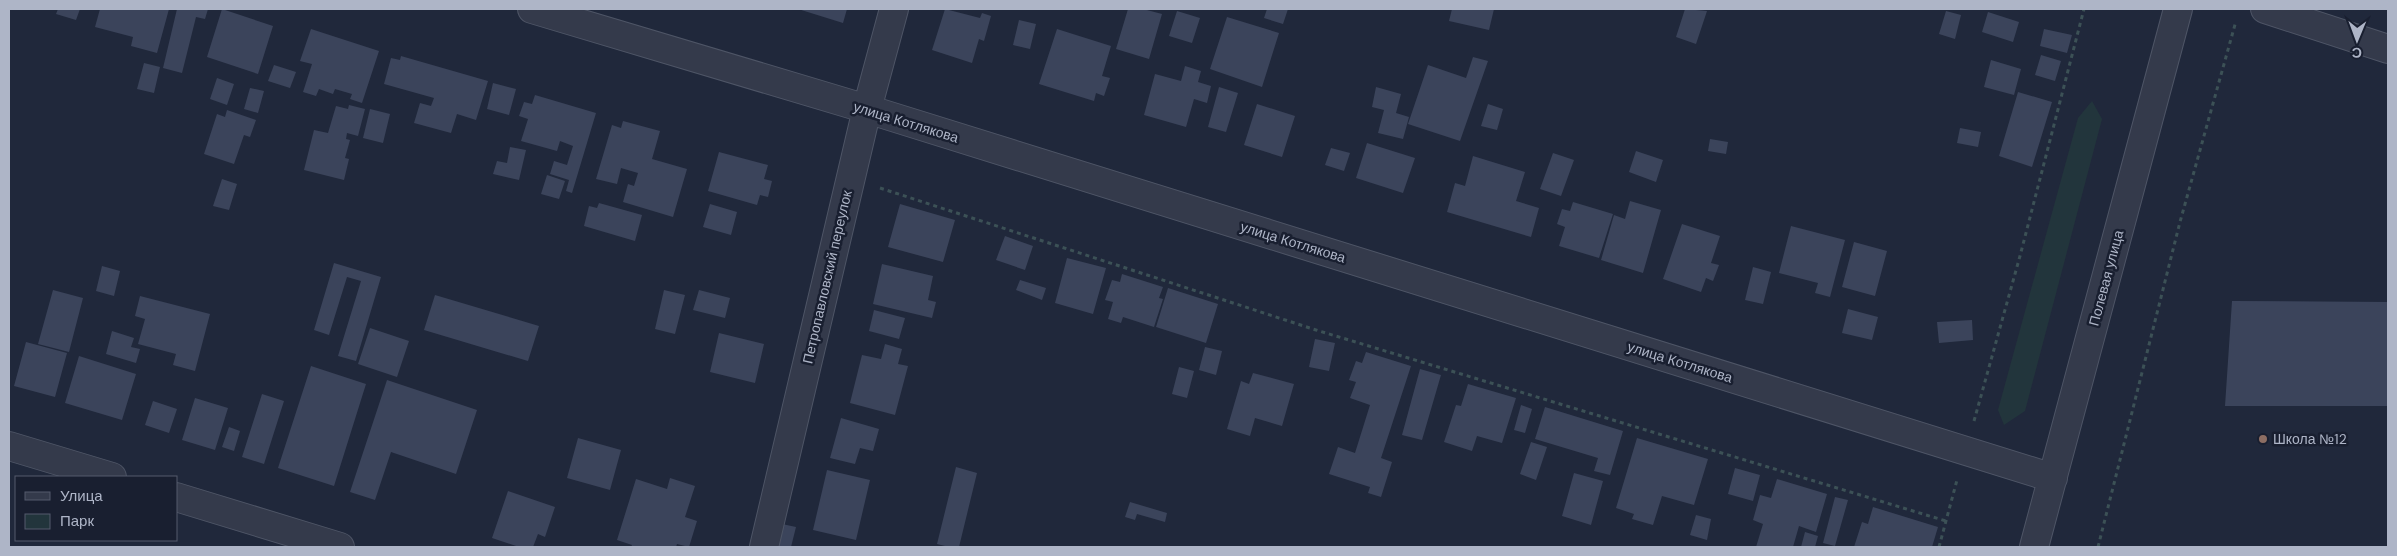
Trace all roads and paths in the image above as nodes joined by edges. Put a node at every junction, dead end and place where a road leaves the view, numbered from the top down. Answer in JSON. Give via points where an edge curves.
{"nodes":[{"id":1,"x":532,"y":9,"type":"edge"},
{"id":2,"x":894,"y":9,"type":"edge"},
{"id":3,"x":2084,"y":9,"type":"edge"},
{"id":4,"x":2178,"y":9,"type":"edge"},
{"id":5,"x":2265,"y":9,"type":"edge"},
{"id":6,"x":2237,"y":18,"type":"dead end"},
{"id":7,"x":2388,"y":49,"type":"edge"},
{"id":8,"x":867,"y":109,"type":"junction"},
{"id":9,"x":851,"y":178,"type":"junction"},
{"id":10,"x":9,"y":446,"type":"edge"},
{"id":11,"x":1965,"y":451,"type":"junction"},
{"id":12,"x":109,"y":476,"type":"edge"},
{"id":13,"x":2053,"y":478,"type":"junction"},
{"id":14,"x":178,"y":498,"type":"edge"},
{"id":15,"x":1946,"y":521,"type":"junction"},
{"id":16,"x":340,"y":547,"type":"edge"},
{"id":17,"x":764,"y":547,"type":"edge"},
{"id":18,"x":1939,"y":547,"type":"edge"},
{"id":19,"x":2034,"y":547,"type":"edge"},
{"id":20,"x":2098,"y":547,"type":"edge"}],
"edges":[{"from":1,"to":8,"type":"street","name":"улица Котлякова"},
{"from":2,"to":8,"type":"street","name":"Петропавловский переулок"},
{"from":3,"to":11,"type":"path"},
{"from":4,"to":13,"type":"street","name":"Полевая улица"},
{"from":5,"to":7,"type":"street"},
{"from":6,"to":20,"type":"path","via":[[2180,222]]},
{"from":8,"to":9,"type":"street","name":"Петропавловский переулок"},
{"from":8,"to":11,"type":"street","name":"улица Котлякова"},
{"from":9,"to":15,"type":"path","via":[[1316,330]]},
{"from":9,"to":17,"type":"street","name":"Петропавловский переулок"},
{"from":10,"to":12,"type":"street"},
{"from":11,"to":13,"type":"street","name":"улица Котлякова"},
{"from":11,"to":15,"type":"path"},
{"from":13,"to":19,"type":"street","name":"Полевая улица"},
{"from":14,"to":16,"type":"street"},
{"from":15,"to":18,"type":"path"}]}
